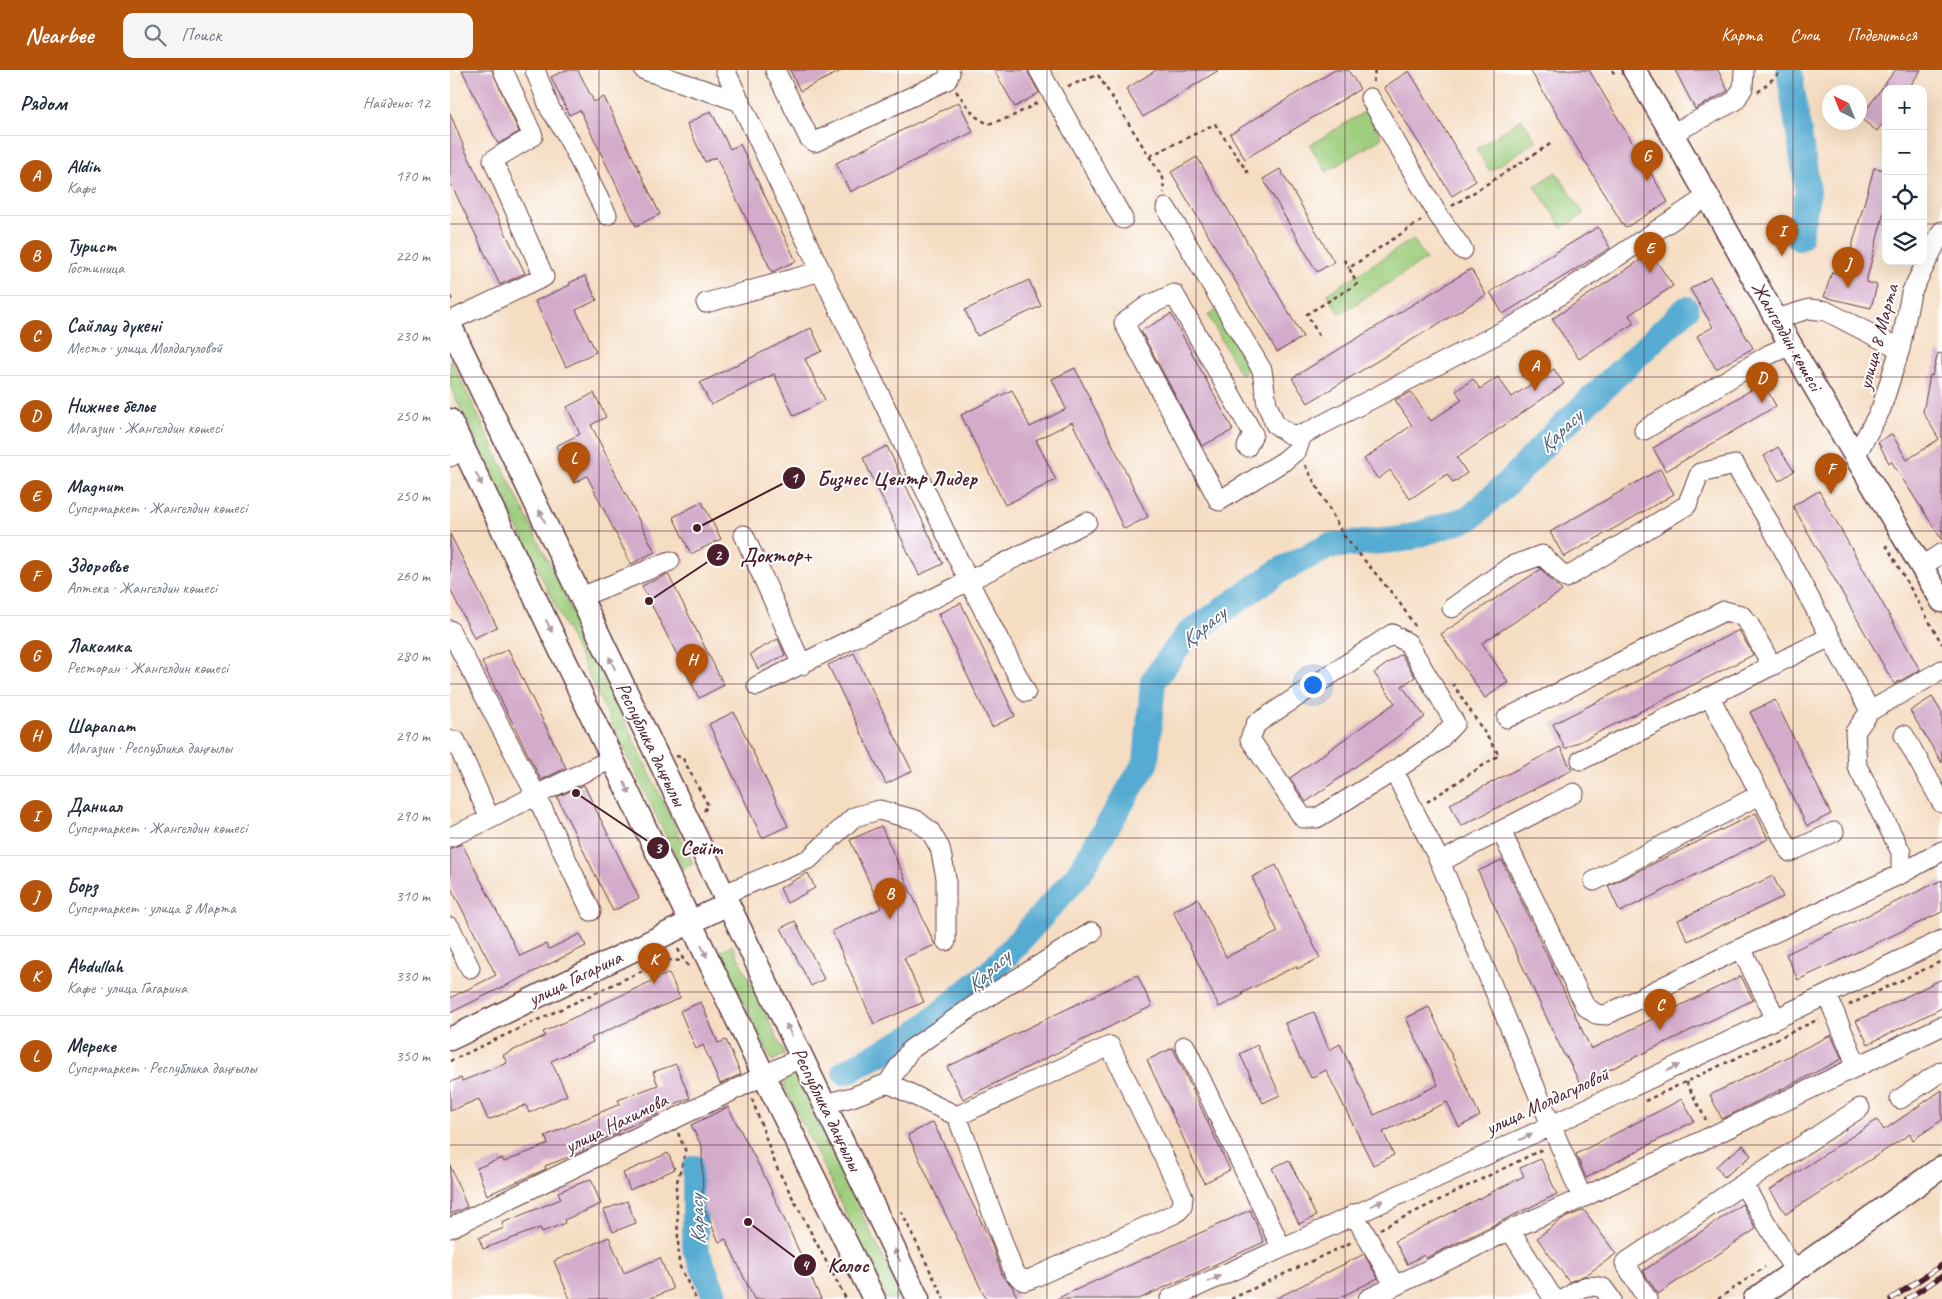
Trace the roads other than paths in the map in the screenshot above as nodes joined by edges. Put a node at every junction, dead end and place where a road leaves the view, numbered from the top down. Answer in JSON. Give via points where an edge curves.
{"nodes":[{"id":1,"x":503,"y":70,"type":"edge"},
{"id":2,"x":534,"y":70,"type":"edge"},
{"id":3,"x":644,"y":70,"type":"edge"},
{"id":4,"x":725,"y":70,"type":"edge"},
{"id":5,"x":775,"y":70,"type":"edge"},
{"id":6,"x":1040,"y":70,"type":"edge"},
{"id":7,"x":1634,"y":70,"type":"edge"},
{"id":8,"x":1744,"y":70,"type":"edge"},
{"id":9,"x":948,"y":75,"type":"edge"},
{"id":10,"x":1370,"y":98,"type":"dead end"},
{"id":11,"x":741,"y":102,"type":"junction"},
{"id":12,"x":1673,"y":133,"type":"junction"},
{"id":13,"x":1708,"y":196,"type":"junction"},
{"id":14,"x":1166,"y":208,"type":"dead end"},
{"id":15,"x":607,"y":215,"type":"dead end"},
{"id":16,"x":1123,"y":219,"type":"dead end"},
{"id":17,"x":1942,"y":232,"type":"edge"},
{"id":18,"x":1463,"y":250,"type":"dead end"},
{"id":19,"x":821,"y":271,"type":"junction"},
{"id":20,"x":706,"y":303,"type":"dead end"},
{"id":21,"x":1776,"y":318,"type":"junction"},
{"id":22,"x":450,"y":321,"type":"edge"},
{"id":23,"x":450,"y":325,"type":"edge"},
{"id":24,"x":1791,"y":345,"type":"junction"},
{"id":25,"x":1900,"y":349,"type":"junction"},
{"id":26,"x":450,"y":420,"type":"edge"},
{"id":27,"x":1644,"y":430,"type":"dead end"},
{"id":28,"x":1300,"y":442,"type":"junction"},
{"id":29,"x":1247,"y":447,"type":"dead end"},
{"id":30,"x":457,"y":453,"type":"edge"},
{"id":31,"x":1856,"y":455,"type":"junction"},
{"id":32,"x":1087,"y":522,"type":"dead end"},
{"id":33,"x":744,"y":536,"type":"dead end"},
{"id":34,"x":1942,"y":553,"type":"edge"},
{"id":35,"x":670,"y":561,"type":"dead end"},
{"id":36,"x":1921,"y":567,"type":"junction"},
{"id":37,"x":969,"y":582,"type":"junction"},
{"id":38,"x":581,"y":597,"type":"junction"},
{"id":39,"x":1942,"y":601,"type":"edge"},
{"id":40,"x":1452,"y":608,"type":"dead end"},
{"id":41,"x":450,"y":630,"type":"edge"},
{"id":42,"x":1830,"y":637,"type":"junction"},
{"id":43,"x":802,"y":665,"type":"junction"},
{"id":44,"x":1772,"y":666,"type":"junction"},
{"id":45,"x":1942,"y":670,"type":"edge"},
{"id":46,"x":757,"y":686,"type":"dead end"},
{"id":47,"x":1026,"y":692,"type":"dead end"},
{"id":48,"x":1710,"y":697,"type":"junction"},
{"id":49,"x":1870,"y":711,"type":"junction"},
{"id":50,"x":1507,"y":718,"type":"dead end"},
{"id":51,"x":1904,"y":735,"type":"dead end"},
{"id":52,"x":450,"y":740,"type":"edge"},
{"id":53,"x":612,"y":759,"type":"junction"},
{"id":54,"x":1581,"y":760,"type":"dead end"},
{"id":55,"x":1394,"y":770,"type":"junction"},
{"id":56,"x":1574,"y":793,"type":"dead end"},
{"id":57,"x":1762,"y":794,"type":"junction"},
{"id":58,"x":536,"y":795,"type":"junction"},
{"id":59,"x":1942,"y":803,"type":"edge"},
{"id":60,"x":490,"y":819,"type":"junction"},
{"id":61,"x":1501,"y":831,"type":"junction"},
{"id":62,"x":1834,"y":832,"type":"dead end"},
{"id":63,"x":450,"y":837,"type":"edge"},
{"id":64,"x":1942,"y":852,"type":"edge"},
{"id":65,"x":1440,"y":862,"type":"junction"},
{"id":66,"x":1901,"y":874,"type":"junction"},
{"id":67,"x":1594,"y":881,"type":"dead end"},
{"id":68,"x":726,"y":899,"type":"junction"},
{"id":69,"x":591,"y":911,"type":"dead end"},
{"id":70,"x":690,"y":922,"type":"junction"},
{"id":71,"x":450,"y":927,"type":"edge"},
{"id":72,"x":1092,"y":932,"type":"dead end"},
{"id":73,"x":1942,"y":940,"type":"edge"},
{"id":74,"x":946,"y":941,"type":"dead end"},
{"id":75,"x":1741,"y":948,"type":"junction"},
{"id":76,"x":470,"y":968,"type":"dead end"},
{"id":77,"x":1830,"y":1004,"type":"junction"},
{"id":78,"x":1776,"y":1019,"type":"junction"},
{"id":79,"x":1942,"y":1026,"type":"edge"},
{"id":80,"x":450,"y":1039,"type":"edge"},
{"id":81,"x":1185,"y":1046,"type":"dead end"},
{"id":82,"x":802,"y":1057,"type":"junction"},
{"id":83,"x":1857,"y":1066,"type":"junction"},
{"id":84,"x":1942,"y":1071,"type":"edge"},
{"id":85,"x":755,"y":1081,"type":"junction"},
{"id":86,"x":888,"y":1083,"type":"junction"},
{"id":87,"x":1900,"y":1098,"type":"dead end"},
{"id":88,"x":824,"y":1104,"type":"junction"},
{"id":89,"x":1860,"y":1108,"type":"dead end"},
{"id":90,"x":957,"y":1116,"type":"junction"},
{"id":91,"x":1554,"y":1134,"type":"junction"},
{"id":92,"x":1942,"y":1167,"type":"edge"},
{"id":93,"x":1942,"y":1180,"type":"edge"},
{"id":94,"x":1743,"y":1184,"type":"junction"},
{"id":95,"x":1582,"y":1198,"type":"junction"},
{"id":96,"x":1895,"y":1200,"type":"junction"},
{"id":97,"x":1354,"y":1214,"type":"junction"},
{"id":98,"x":450,"y":1228,"type":"edge"},
{"id":99,"x":1510,"y":1230,"type":"junction"},
{"id":100,"x":1282,"y":1247,"type":"junction"},
{"id":101,"x":1794,"y":1270,"type":"junction"},
{"id":102,"x":1395,"y":1286,"type":"junction"},
{"id":103,"x":874,"y":1299,"type":"edge"},
{"id":104,"x":918,"y":1299,"type":"edge"},
{"id":105,"x":1170,"y":1299,"type":"edge"},
{"id":106,"x":1368,"y":1299,"type":"edge"},
{"id":107,"x":1556,"y":1299,"type":"edge"},
{"id":108,"x":1565,"y":1299,"type":"edge"},
{"id":109,"x":1610,"y":1299,"type":"edge"},
{"id":110,"x":1647,"y":1299,"type":"edge"},
{"id":111,"x":1755,"y":1299,"type":"edge"}],
"edges":[{"from":1,"to":22,"type":"street","via":[[533,136],[493,160],[544,277]]},
{"from":2,"to":15,"type":"street","via":[[550,109]]},
{"from":3,"to":11,"type":"street"},
{"from":4,"to":11,"type":"street"},
{"from":5,"to":9,"type":"street","via":[[809,138],[815,142]]},
{"from":6,"to":16,"type":"street"},
{"from":7,"to":12,"type":"main road","name":"Жангелдин көшесі"},
{"from":8,"to":12,"type":"street","via":[[1743,88],[1734,101]]},
{"from":10,"to":18,"type":"street","via":[[1437,213]]},
{"from":11,"to":19,"type":"street"},
{"from":12,"to":13,"type":"main road","name":"Жангелдин көшесі","via":[[1681,153]]},
{"from":13,"to":21,"type":"main road","name":"Жангелдин көшесі"},
{"from":13,"to":28,"type":"street","via":[[1517,324]]},
{"from":14,"to":28,"type":"street","via":[[1262,370],[1267,404],[1275,424]]},
{"from":17,"to":25,"type":"street","name":"улица 8 Марта","via":[[1911,293]]},
{"from":19,"to":20,"type":"street"},
{"from":19,"to":37,"type":"street"},
{"from":21,"to":24,"type":"main road","name":"Жангелдин көшесі"},
{"from":21,"to":25,"type":"street","via":[[1808,309],[1826,311]]},
{"from":38,"to":23,"type":"main road","name":"Республика даңғылы","one_way":true},
{"from":24,"to":27,"type":"street","via":[[1770,354]]},
{"from":24,"to":31,"type":"main road","name":"Жангелдин көшесі"},
{"from":25,"to":31,"type":"street","name":"улица 8 Марта","via":[[1881,409]]},
{"from":26,"to":30,"type":"main road","name":"Республика даңғылы"},
{"from":28,"to":29,"type":"street","via":[[1284,461],[1219,501],[1124,323],[1147,306],[1174,294],[1253,434]]},
{"from":30,"to":53,"type":"main road","name":"Республика даңғылы","one_way":true},
{"from":31,"to":36,"type":"main road","name":"Жангелдин көшесі"},
{"from":32,"to":37,"type":"street"},
{"from":33,"to":43,"type":"street"},
{"from":34,"to":36,"type":"street"},
{"from":35,"to":38,"type":"street"},
{"from":36,"to":39,"type":"main road","name":"Жангелдин көшесі"},
{"from":37,"to":43,"type":"street"},
{"from":37,"to":47,"type":"street"},
{"from":68,"to":38,"type":"main road","name":"Республика даңғылы","one_way":true},
{"from":40,"to":42,"type":"street","via":[[1511,566],[1542,555],[1566,578],[1687,505],[1700,473],[1735,465]]},
{"from":41,"to":58,"type":"street"},
{"from":42,"to":44,"type":"street"},
{"from":42,"to":49,"type":"street"},
{"from":43,"to":46,"type":"street"},
{"from":44,"to":48,"type":"street"},
{"from":44,"to":50,"type":"street","via":[[1749,624],[1741,616],[1724,610]]},
{"from":45,"to":49,"type":"street"},
{"from":48,"to":54,"type":"street"},
{"from":48,"to":57,"type":"street"},
{"from":49,"to":66,"type":"street","via":[[1856,732],[1857,766],[1901,852]]},
{"from":51,"to":59,"type":"street"},
{"from":52,"to":60,"type":"street","via":[[456,741]]},
{"from":53,"to":58,"type":"street"},
{"from":53,"to":70,"type":"main road","name":"Республика даңғылы","one_way":true},
{"from":55,"to":55,"type":"street","via":[[1317,818],[1303,818],[1250,739],[1256,724],[1392,634],[1408,643],[1455,723],[1438,741]]},
{"from":55,"to":65,"type":"street"},
{"from":56,"to":61,"type":"street"},
{"from":57,"to":62,"type":"street","via":[[1790,852]]},
{"from":57,"to":67,"type":"street"},
{"from":58,"to":60,"type":"street"},
{"from":58,"to":69,"type":"street"},
{"from":60,"to":63,"type":"street"},
{"from":61,"to":65,"type":"street"},
{"from":61,"to":75,"type":"street","via":[[1585,1006],[1596,1014],[1606,1015]]},
{"from":64,"to":66,"type":"street"},
{"from":65,"to":91,"type":"street"},
{"from":66,"to":75,"type":"street"},
{"from":68,"to":70,"type":"main road","name":"улица Гагарина"},
{"from":68,"to":74,"type":"street","via":[[809,859],[854,817],[879,810],[916,820],[930,831],[940,848],[946,878]]},
{"from":82,"to":68,"type":"main road","name":"Республика даңғылы","one_way":true},
{"from":70,"to":80,"type":"main road","name":"улица Гагарина"},
{"from":70,"to":85,"type":"main road","name":"Республика даңғылы","one_way":true},
{"from":71,"to":76,"type":"street"},
{"from":72,"to":86,"type":"street","via":[[910,1050]]},
{"from":73,"to":77,"type":"street","name":"улица Молдагуловой"},
{"from":75,"to":78,"type":"street"},
{"from":77,"to":78,"type":"street","name":"улица Молдагуловой"},
{"from":77,"to":83,"type":"street"},
{"from":91,"to":78,"type":"street","name":"улица Молдагуловой","one_way":true},
{"from":79,"to":83,"type":"street"},
{"from":81,"to":100,"type":"street"},
{"from":82,"to":85,"type":"street","name":"улица Нахимова"},
{"from":82,"to":88,"type":"main road","name":"Республика даңғылы"},
{"from":83,"to":95,"type":"street"},
{"from":84,"to":87,"type":"street"},
{"from":85,"to":98,"type":"street","name":"улица Нахимова"},
{"from":85,"to":103,"type":"main road","name":"Республика даңғылы"},
{"from":86,"to":88,"type":"street"},
{"from":86,"to":90,"type":"street"},
{"from":104,"to":88,"type":"main road","name":"Республика даңғылы","one_way":true},
{"from":89,"to":94,"type":"street"},
{"from":90,"to":90,"type":"street","via":[[1110,1046],[1183,1197],[1182,1207],[1176,1213],[1024,1281],[1014,1273]]},
{"from":91,"to":95,"type":"street"},
{"from":97,"to":91,"type":"street","name":"улица Молдагуловой","one_way":true},
{"from":92,"to":96,"type":"main road"},
{"from":93,"to":96,"type":"main road"},
{"from":94,"to":101,"type":"street"},
{"from":94,"to":110,"type":"street","via":[[1625,1263]]},
{"from":95,"to":99,"type":"street"},
{"from":96,"to":101,"type":"main road"},
{"from":97,"to":100,"type":"street","name":"улица Молдагуловой"},
{"from":97,"to":102,"type":"street"},
{"from":99,"to":102,"type":"street"},
{"from":99,"to":107,"type":"street"},
{"from":105,"to":100,"type":"street","name":"улица Молдагуловой","one_way":true},
{"from":101,"to":111,"type":"main road"},
{"from":102,"to":106,"type":"street"},
{"from":108,"to":109,"type":"street","via":[[1583,1286],[1590,1285],[1603,1288]]}]}
